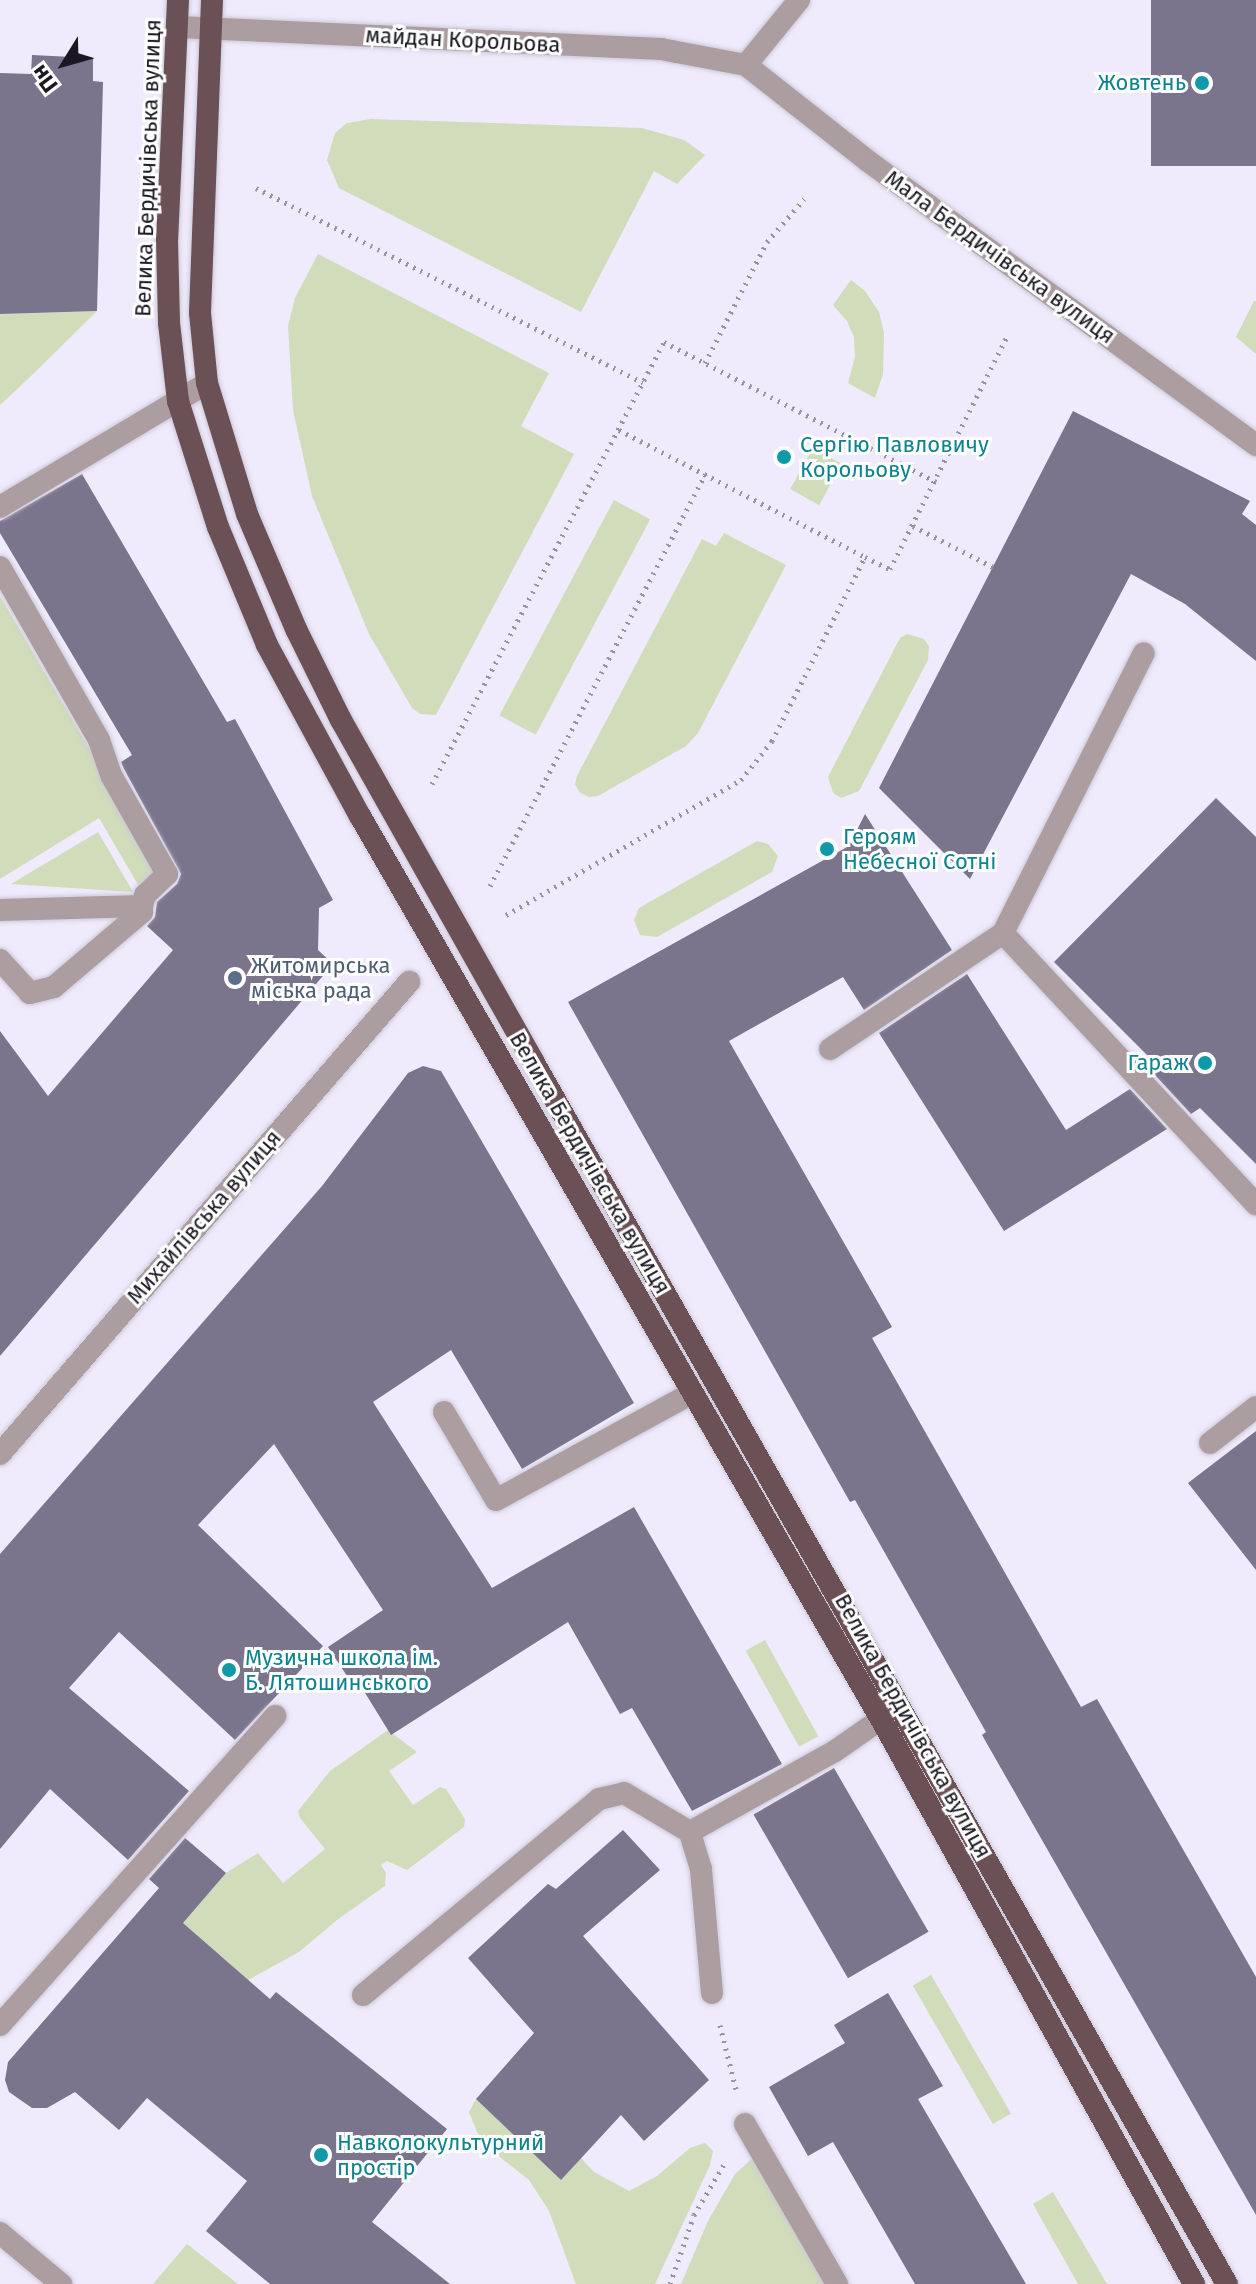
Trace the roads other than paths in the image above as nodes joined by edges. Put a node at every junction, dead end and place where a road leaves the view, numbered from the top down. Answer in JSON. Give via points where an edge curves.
{"nodes":[{"id":1,"x":178,"y":0,"type":"edge"},
{"id":2,"x":212,"y":0,"type":"edge"},
{"id":3,"x":799,"y":0,"type":"edge"},
{"id":4,"x":178,"y":27,"type":"junction"},
{"id":5,"x":211,"y":29,"type":"junction"},
{"id":6,"x":746,"y":65,"type":"junction"},
{"id":7,"x":207,"y":383,"type":"junction"},
{"id":8,"x":178,"y":401,"type":"junction"},
{"id":9,"x":1256,"y":445,"type":"edge"},
{"id":10,"x":0,"y":507,"type":"edge"},
{"id":11,"x":0,"y":567,"type":"edge"},
{"id":12,"x":1144,"y":653,"type":"dead end"},
{"id":13,"x":142,"y":906,"type":"junction"},
{"id":14,"x":0,"y":910,"type":"edge"},
{"id":15,"x":1003,"y":933,"type":"junction"},
{"id":16,"x":0,"y":960,"type":"edge"},
{"id":17,"x":409,"y":982,"type":"dead end"},
{"id":18,"x":830,"y":1049,"type":"dead end"},
{"id":19,"x":1256,"y":1204,"type":"edge"},
{"id":20,"x":692,"y":1393,"type":"junction"},
{"id":21,"x":1256,"y":1407,"type":"edge"},
{"id":22,"x":444,"y":1412,"type":"dead end"},
{"id":23,"x":1210,"y":1443,"type":"dead end"},
{"id":24,"x":0,"y":1454,"type":"edge"},
{"id":25,"x":275,"y":1716,"type":"dead end"},
{"id":26,"x":881,"y":1719,"type":"junction"},
{"id":27,"x":690,"y":1832,"type":"junction"},
{"id":28,"x":712,"y":1993,"type":"dead end"},
{"id":29,"x":363,"y":1995,"type":"dead end"},
{"id":30,"x":0,"y":2025,"type":"edge"},
{"id":31,"x":745,"y":2124,"type":"dead end"},
{"id":32,"x":0,"y":2233,"type":"edge"},
{"id":33,"x":61,"y":2284,"type":"edge"},
{"id":34,"x":837,"y":2284,"type":"edge"},
{"id":35,"x":1194,"y":2284,"type":"edge"},
{"id":36,"x":1227,"y":2284,"type":"edge"}],
"edges":[{"from":1,"to":4,"type":"highway","name":"Велика Бердичівська вулиця"},
{"from":2,"to":5,"type":"highway","name":"Велика Бердичівська вулиця"},
{"from":3,"to":6,"type":"street"},
{"from":4,"to":5,"type":"street","name":"майдан Корольова"},
{"from":4,"to":8,"type":"highway","name":"Велика Бердичівська вулиця","via":[[167,240]]},
{"from":5,"to":6,"type":"street","name":"майдан Корольова","via":[[661,49]]},
{"from":5,"to":7,"type":"highway","name":"Велика Бердичівська вулиця","via":[[200,313]]},
{"from":6,"to":9,"type":"street","name":"Мала Бердичівська вулиця","via":[[868,161]]},
{"from":7,"to":8,"type":"street"},
{"from":7,"to":36,"type":"highway","name":"Велика Бердичівська вулиця","via":[[247,514],[341,720]]},
{"from":8,"to":10,"type":"street"},
{"from":8,"to":20,"type":"highway","name":"Велика Бердичівська вулиця","via":[[218,527],[296,701]]},
{"from":11,"to":13,"type":"street","via":[[99,740],[111,775],[167,874],[145,895]]},
{"from":12,"to":15,"type":"street"},
{"from":13,"to":14,"type":"street"},
{"from":13,"to":16,"type":"street","via":[[142,912],[54,987],[30,993]]},
{"from":15,"to":18,"type":"street"},
{"from":15,"to":19,"type":"street"},
{"from":17,"to":24,"type":"street","name":"Михайлівська вулиця"},
{"from":20,"to":22,"type":"street","via":[[496,1500]]},
{"from":20,"to":26,"type":"highway","name":"Велика Бердичівська вулиця"},
{"from":21,"to":23,"type":"street"},
{"from":25,"to":30,"type":"street"},
{"from":26,"to":27,"type":"street","via":[[835,1751]]},
{"from":26,"to":35,"type":"highway","name":"Велика Бердичівська вулиця"},
{"from":27,"to":28,"type":"street","via":[[701,1869]]},
{"from":27,"to":29,"type":"street","via":[[624,1793],[599,1799]]},
{"from":31,"to":34,"type":"street"},
{"from":32,"to":33,"type":"street"}]}
